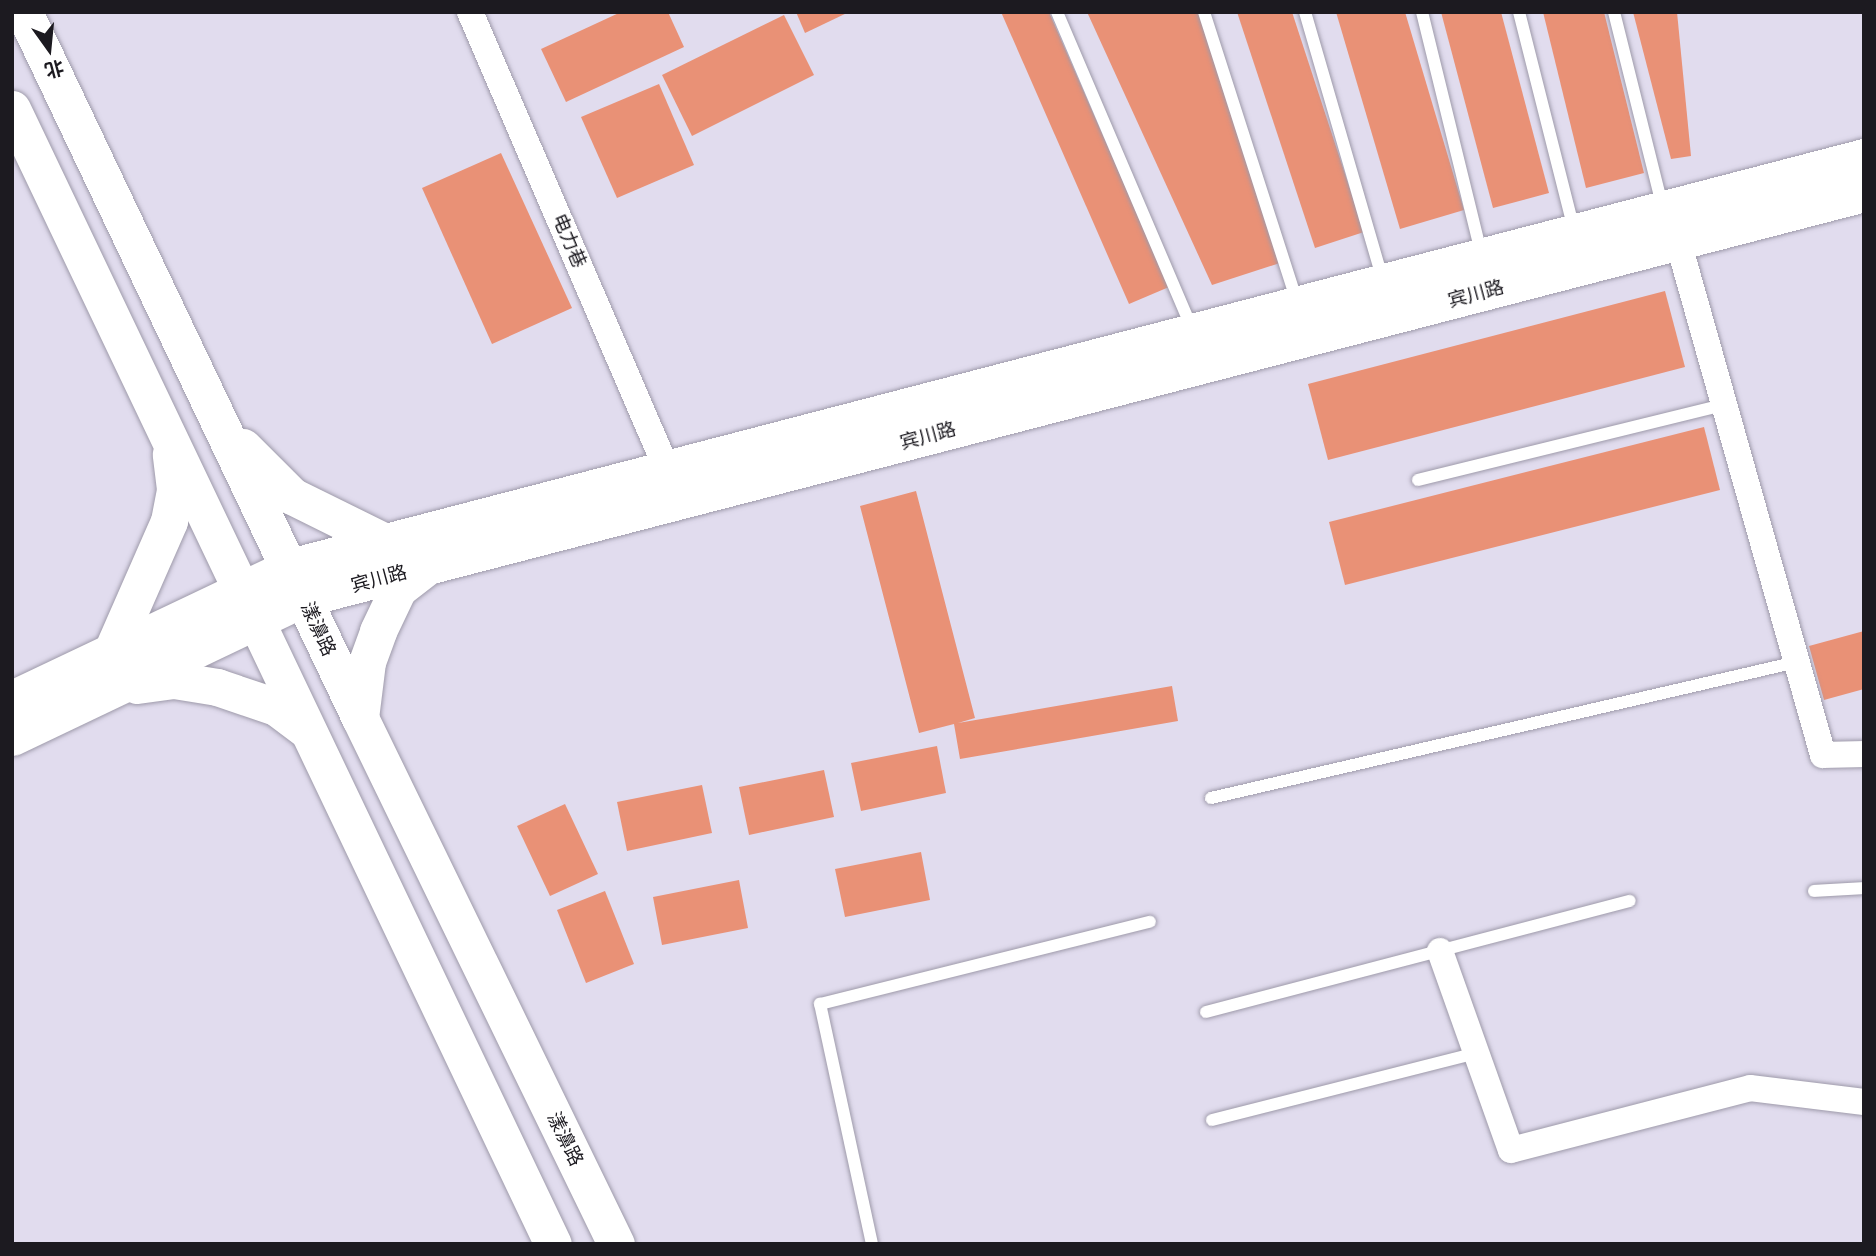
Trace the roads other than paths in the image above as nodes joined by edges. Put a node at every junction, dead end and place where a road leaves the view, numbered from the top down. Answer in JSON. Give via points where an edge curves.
{"nodes":[{"id":1,"x":24,"y":12,"type":"edge"},
{"id":2,"x":470,"y":12,"type":"edge"},
{"id":3,"x":1057,"y":12,"type":"edge"},
{"id":4,"x":1204,"y":12,"type":"edge"},
{"id":5,"x":1305,"y":12,"type":"edge"},
{"id":6,"x":1422,"y":12,"type":"edge"},
{"id":7,"x":1519,"y":12,"type":"edge"},
{"id":8,"x":1614,"y":12,"type":"edge"},
{"id":9,"x":12,"y":109,"type":"edge"},
{"id":10,"x":1864,"y":157,"type":"edge"},
{"id":11,"x":1864,"y":193,"type":"edge"},
{"id":12,"x":1671,"y":225,"type":"junction"},
{"id":13,"x":1574,"y":233,"type":"junction"},
{"id":14,"x":1482,"y":257,"type":"junction"},
{"id":15,"x":1383,"y":282,"type":"junction"},
{"id":16,"x":1298,"y":304,"type":"junction"},
{"id":17,"x":1194,"y":332,"type":"junction"},
{"id":18,"x":1724,"y":405,"type":"junction"},
{"id":19,"x":221,"y":428,"type":"junction"},
{"id":20,"x":169,"y":432,"type":"junction"},
{"id":21,"x":667,"y":469,"type":"junction"},
{"id":22,"x":1418,"y":481,"type":"dead end"},
{"id":23,"x":385,"y":542,"type":"junction"},
{"id":24,"x":426,"y":566,"type":"junction"},
{"id":25,"x":297,"y":583,"type":"junction"},
{"id":26,"x":248,"y":606,"type":"junction"},
{"id":27,"x":112,"y":651,"type":"junction"},
{"id":28,"x":1797,"y":662,"type":"junction"},
{"id":29,"x":113,"y":689,"type":"junction"},
{"id":30,"x":12,"y":699,"type":"edge"},
{"id":31,"x":360,"y":718,"type":"junction"},
{"id":32,"x":309,"y":731,"type":"junction"},
{"id":33,"x":12,"y":737,"type":"edge"},
{"id":34,"x":1864,"y":754,"type":"edge"},
{"id":35,"x":1210,"y":798,"type":"dead end"},
{"id":36,"x":1864,"y":888,"type":"edge"},
{"id":37,"x":1814,"y":891,"type":"dead end"},
{"id":38,"x":1630,"y":901,"type":"dead end"},
{"id":39,"x":1150,"y":922,"type":"dead end"},
{"id":40,"x":1440,"y":951,"type":"junction"},
{"id":41,"x":1206,"y":1012,"type":"dead end"},
{"id":42,"x":1476,"y":1053,"type":"junction"},
{"id":43,"x":1864,"y":1102,"type":"edge"},
{"id":44,"x":1212,"y":1120,"type":"dead end"},
{"id":45,"x":553,"y":1244,"type":"edge"},
{"id":46,"x":617,"y":1244,"type":"edge"},
{"id":47,"x":872,"y":1244,"type":"edge"}],
"edges":[{"from":1,"to":19,"type":"main road","name":"漾濞路"},
{"from":2,"to":21,"type":"street","name":"电力巷"},
{"from":3,"to":17,"type":"lane"},
{"from":4,"to":16,"type":"lane"},
{"from":5,"to":15,"type":"lane"},
{"from":6,"to":14,"type":"lane"},
{"from":7,"to":13,"type":"lane"},
{"from":8,"to":12,"type":"lane"},
{"from":9,"to":20,"type":"main road"},
{"from":10,"to":12,"type":"main road","name":"宾川路"},
{"from":11,"to":12,"type":"main road","name":"宾川路"},
{"from":12,"to":13,"type":"main road","name":"宾川路"},
{"from":12,"to":18,"type":"street"},
{"from":12,"to":24,"type":"main road","name":"宾川路"},
{"from":13,"to":14,"type":"main road","name":"宾川路"},
{"from":14,"to":15,"type":"main road","name":"宾川路"},
{"from":15,"to":16,"type":"main road","name":"宾川路"},
{"from":16,"to":17,"type":"main road","name":"宾川路"},
{"from":17,"to":21,"type":"main road","name":"宾川路"},
{"from":18,"to":22,"type":"lane"},
{"from":18,"to":28,"type":"street"},
{"from":19,"to":23,"type":"main road","via":[[292,496]]},
{"from":19,"to":25,"type":"main road","name":"漾濞路"},
{"from":20,"to":26,"type":"main road"},
{"from":20,"to":27,"type":"main road","via":[[175,489],[169,521]]},
{"from":21,"to":23,"type":"main road","name":"宾川路"},
{"from":23,"to":25,"type":"main road","name":"宾川路"},
{"from":24,"to":25,"type":"main road","name":"宾川路"},
{"from":24,"to":31,"type":"main road","via":[[398,589],[378,631],[368,662]]},
{"from":25,"to":26,"type":"main road","name":"宾川路"},
{"from":25,"to":31,"type":"main road","name":"漾濞路"},
{"from":26,"to":27,"type":"main road","name":"宾川路"},
{"from":26,"to":29,"type":"main road","name":"宾川路"},
{"from":26,"to":32,"type":"main road"},
{"from":27,"to":30,"type":"main road","name":"宾川路"},
{"from":28,"to":34,"type":"street","via":[[1823,755]]},
{"from":28,"to":35,"type":"lane"},
{"from":29,"to":32,"type":"main road","via":[[174,680],[217,687],[276,707]]},
{"from":29,"to":33,"type":"main road","name":"宾川路"},
{"from":31,"to":46,"type":"main road","name":"漾濞路"},
{"from":32,"to":45,"type":"main road"},
{"from":36,"to":37,"type":"lane"},
{"from":38,"to":40,"type":"lane"},
{"from":39,"to":47,"type":"lane","via":[[820,1004]]},
{"from":40,"to":41,"type":"lane"},
{"from":40,"to":42,"type":"street"},
{"from":42,"to":43,"type":"street","via":[[1511,1150],[1750,1088]]},
{"from":42,"to":44,"type":"lane"}]}
